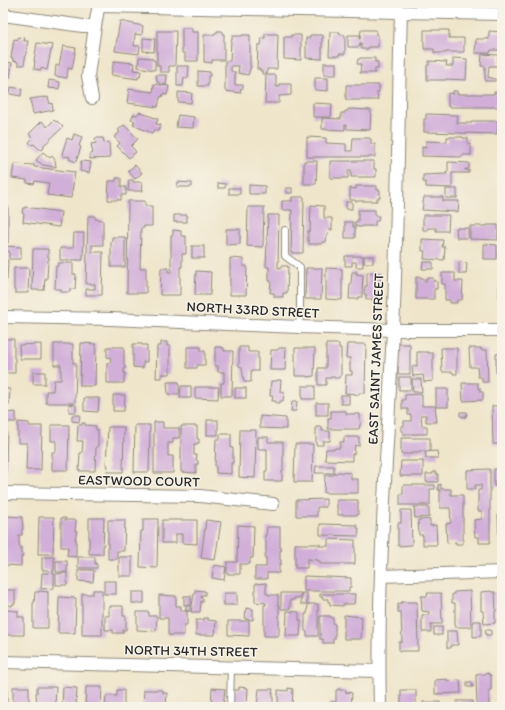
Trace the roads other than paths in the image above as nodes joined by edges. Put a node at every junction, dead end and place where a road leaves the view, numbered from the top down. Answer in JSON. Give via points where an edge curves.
{"nodes":[{"id":1,"x":99,"y":5,"type":"edge"},
{"id":2,"x":401,"y":12,"type":"junction"},
{"id":3,"x":502,"y":14,"type":"edge"},
{"id":4,"x":3,"y":15,"type":"edge"},
{"id":5,"x":95,"y":26,"type":"junction"},
{"id":6,"x":92,"y":98,"type":"dead end"},
{"id":7,"x":285,"y":230,"type":"dead end"},
{"id":8,"x":3,"y":317,"type":"edge"},
{"id":9,"x":299,"y":327,"type":"junction"},
{"id":10,"x":393,"y":330,"type":"junction"},
{"id":11,"x":502,"y":330,"type":"edge"},
{"id":12,"x":3,"y":493,"type":"edge"},
{"id":13,"x":273,"y":504,"type":"dead end"},
{"id":14,"x":502,"y":572,"type":"edge"},
{"id":15,"x":381,"y":576,"type":"junction"},
{"id":16,"x":3,"y":662,"type":"edge"},
{"id":17,"x":231,"y":667,"type":"junction"},
{"id":18,"x":379,"y":671,"type":"junction"},
{"id":19,"x":230,"y":707,"type":"edge"},
{"id":20,"x":380,"y":707,"type":"edge"}],
"edges":[{"from":1,"to":2,"type":"street"},
{"from":1,"to":5,"type":"street"},
{"from":2,"to":3,"type":"street"},
{"from":2,"to":10,"type":"street","name":"EAST SAINT JAMES STREET"},
{"from":4,"to":5,"type":"street"},
{"from":5,"to":6,"type":"street","via":[[88,76]]},
{"from":7,"to":9,"type":"lane","via":[[285,256],[300,267]]},
{"from":8,"to":9,"type":"street","name":"NORTH 33RD STREET","via":[[111,318]]},
{"from":9,"to":10,"type":"street","name":"NORTH 33RD STREET"},
{"from":10,"to":11,"type":"street","name":"NORTH 33RD STREET"},
{"from":10,"to":15,"type":"street","name":"EAST SAINT JAMES STREET"},
{"from":12,"to":13,"type":"street","name":"EASTWOOD COURT","via":[[200,496]]},
{"from":14,"to":15,"type":"street"},
{"from":15,"to":18,"type":"street","name":"EAST SAINT JAMES STREET"},
{"from":16,"to":17,"type":"street","name":"NORTH 34TH STREET"},
{"from":17,"to":18,"type":"street","name":"NORTH 34TH STREET"},
{"from":17,"to":19,"type":"lane"},
{"from":18,"to":20,"type":"street","name":"EAST SAINT JAMES STREET"}]}
